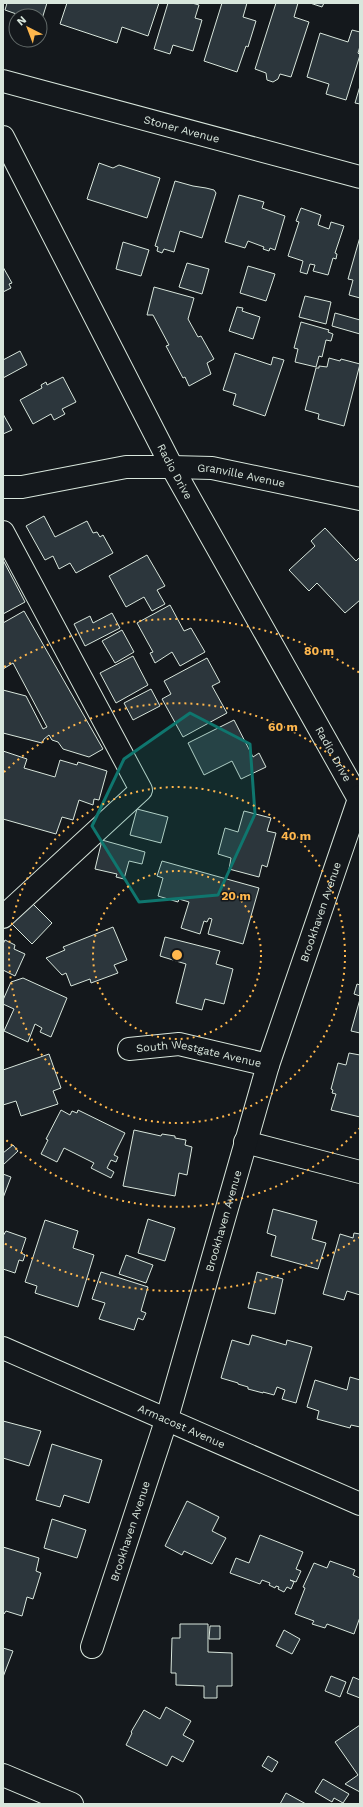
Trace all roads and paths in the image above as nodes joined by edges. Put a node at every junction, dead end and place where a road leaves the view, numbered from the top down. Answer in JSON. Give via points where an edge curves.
{"nodes":[{"id":1,"x":3,"y":81,"type":"edge"},
{"id":2,"x":3,"y":137,"type":"edge"},
{"id":3,"x":360,"y":177,"type":"edge"},
{"id":4,"x":172,"y":467,"type":"junction"},
{"id":5,"x":3,"y":487,"type":"edge"},
{"id":6,"x":360,"y":499,"type":"edge"},
{"id":7,"x":3,"y":532,"type":"edge"},
{"id":8,"x":360,"y":799,"type":"edge"},
{"id":9,"x":3,"y":916,"type":"edge"},
{"id":10,"x":129,"y":1048,"type":"dead end"},
{"id":11,"x":268,"y":1065,"type":"junction"},
{"id":12,"x":245,"y":1142,"type":"junction"},
{"id":13,"x":360,"y":1172,"type":"edge"},
{"id":14,"x":3,"y":1348,"type":"edge"},
{"id":15,"x":167,"y":1418,"type":"junction"},
{"id":16,"x":360,"y":1504,"type":"edge"},
{"id":17,"x":92,"y":1647,"type":"dead end"},
{"id":18,"x":3,"y":1775,"type":"edge"},
{"id":19,"x":72,"y":1804,"type":"edge"}],
"edges":[{"from":1,"to":3,"type":"street","name":"Stoner Avenue"},
{"from":2,"to":4,"type":"street","name":"Radio Drive"},
{"from":4,"to":5,"type":"street","name":"Granville Avenue","via":[[126,467],[22,487]]},
{"from":4,"to":6,"type":"street","name":"Granville Avenue","via":[[212,468]]},
{"from":4,"to":8,"type":"street","name":"Radio Drive"},
{"from":7,"to":9,"type":"street","via":[[141,790]]},
{"from":8,"to":11,"type":"street","name":"Brookhaven Avenue"},
{"from":10,"to":11,"type":"street","name":"South Westgate Avenue","via":[[179,1044]]},
{"from":11,"to":12,"type":"street","name":"Brookhaven Avenue"},
{"from":12,"to":13,"type":"street"},
{"from":12,"to":15,"type":"street","name":"Brookhaven Avenue"},
{"from":14,"to":15,"type":"street","name":"Armacost Avenue"},
{"from":15,"to":16,"type":"street","name":"Armacost Avenue"},
{"from":15,"to":17,"type":"street","name":"Brookhaven Avenue"},
{"from":18,"to":19,"type":"street"}]}
